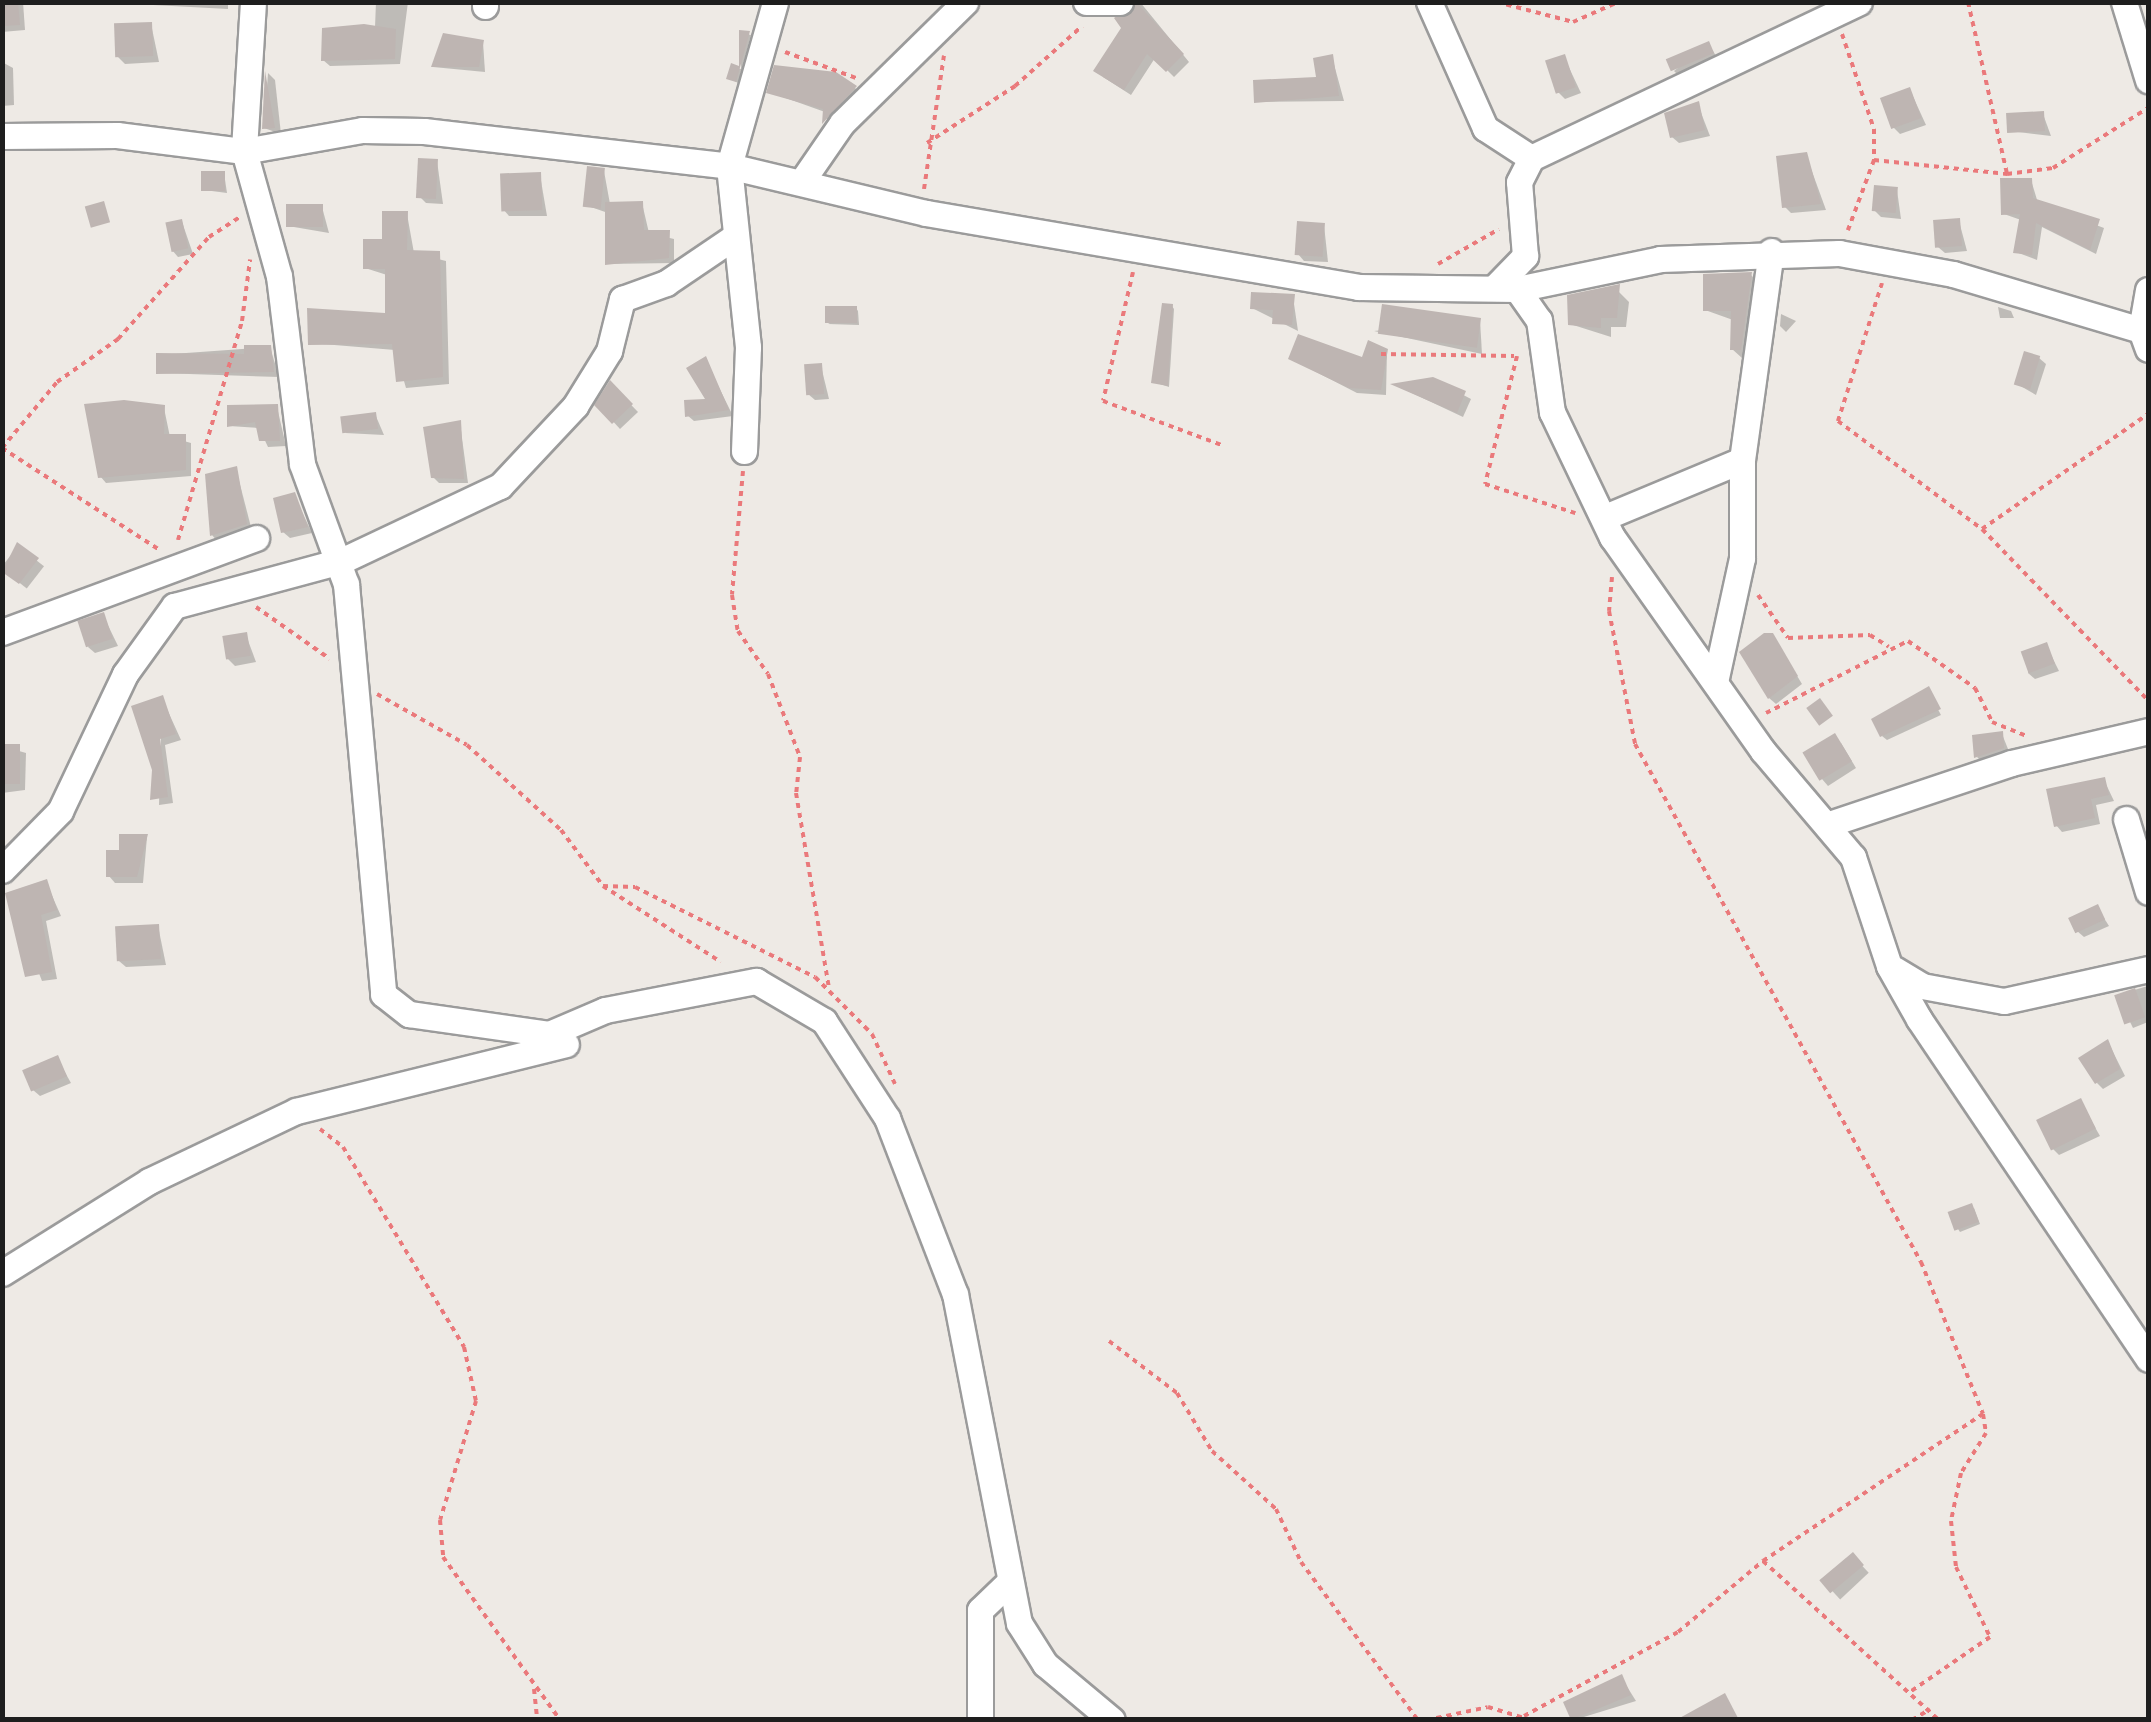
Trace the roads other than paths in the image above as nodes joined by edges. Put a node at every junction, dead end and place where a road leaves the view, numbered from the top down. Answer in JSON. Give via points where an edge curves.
{"nodes":[{"id":1,"x":253,"y":2,"type":"edge"},
{"id":2,"x":776,"y":2,"type":"edge"},
{"id":3,"x":1429,"y":2,"type":"edge"},
{"id":4,"x":1858,"y":2,"type":"edge"},
{"id":5,"x":2124,"y":2,"type":"edge"},
{"id":6,"x":962,"y":6,"type":"edge"},
{"id":7,"x":1831,"y":9,"type":"edge"},
{"id":8,"x":2148,"y":80,"type":"edge"},
{"id":9,"x":2,"y":136,"type":"edge"},
{"id":10,"x":244,"y":152,"type":"junction"},
{"id":11,"x":1531,"y":158,"type":"junction"},
{"id":12,"x":730,"y":166,"type":"junction"},
{"id":13,"x":802,"y":182,"type":"junction"},
{"id":14,"x":734,"y":237,"type":"junction"},
{"id":15,"x":1771,"y":251,"type":"junction"},
{"id":16,"x":1506,"y":289,"type":"junction"},
{"id":17,"x":2148,"y":290,"type":"edge"},
{"id":18,"x":2146,"y":336,"type":"edge"},
{"id":19,"x":744,"y":451,"type":"road end"},
{"id":20,"x":1742,"y":460,"type":"junction"},
{"id":21,"x":1609,"y":527,"type":"junction"},
{"id":22,"x":256,"y":538,"type":"dead end"},
{"id":23,"x":341,"y":562,"type":"junction"},
{"id":24,"x":2,"y":632,"type":"edge"},
{"id":25,"x":1715,"y":682,"type":"junction"},
{"id":26,"x":2148,"y":731,"type":"edge"},
{"id":27,"x":2126,"y":820,"type":"dead end"},
{"id":28,"x":1829,"y":824,"type":"junction"},
{"id":29,"x":2,"y":870,"type":"edge"},
{"id":30,"x":2148,"y":892,"type":"edge"},
{"id":31,"x":1890,"y":966,"type":"junction"},
{"id":32,"x":2148,"y":969,"type":"edge"},
{"id":33,"x":637,"y":1009,"type":"junction"},
{"id":34,"x":2,"y":1273,"type":"edge"},
{"id":35,"x":2148,"y":1359,"type":"edge"},
{"id":36,"x":1008,"y":1583,"type":"junction"},
{"id":37,"x":980,"y":1720,"type":"edge"},
{"id":38,"x":1112,"y":1720,"type":"edge"}],
"edges":[{"from":1,"to":10,"type":"street"},
{"from":2,"to":12,"type":"street","via":[[769,46]]},
{"from":3,"to":11,"type":"street","via":[[1486,128]]},
{"from":4,"to":7,"type":"street"},
{"from":5,"to":8,"type":"street"},
{"from":6,"to":13,"type":"street","via":[[879,87]]},
{"from":7,"to":11,"type":"street"},
{"from":9,"to":10,"type":"street","via":[[118,135]]},
{"from":10,"to":12,"type":"street","via":[[395,130]]},
{"from":10,"to":23,"type":"street","via":[[279,276],[302,464]]},
{"from":11,"to":16,"type":"street","via":[[1521,171],[1525,256]]},
{"from":12,"to":13,"type":"street"},
{"from":12,"to":14,"type":"street"},
{"from":13,"to":16,"type":"street","via":[[926,213],[1403,290]]},
{"from":14,"to":19,"type":"street","via":[[748,347]]},
{"from":14,"to":23,"type":"street","via":[[666,284],[622,299],[608,351],[574,406],[500,486]]},
{"from":15,"to":16,"type":"street","via":[[1660,259]]},
{"from":15,"to":18,"type":"street","via":[[1890,260]]},
{"from":15,"to":20,"type":"street"},
{"from":16,"to":21,"type":"street","via":[[1539,320],[1552,412]]},
{"from":17,"to":18,"type":"street"},
{"from":20,"to":21,"type":"street"},
{"from":20,"to":25,"type":"street","via":[[1742,558]]},
{"from":21,"to":25,"type":"street"},
{"from":22,"to":24,"type":"street"},
{"from":23,"to":29,"type":"street","via":[[174,606],[156,626],[60,811]]},
{"from":23,"to":33,"type":"street","via":[[374,974],[389,1003],[539,1034]]},
{"from":25,"to":28,"type":"street"},
{"from":26,"to":28,"type":"street","via":[[2035,758]]},
{"from":27,"to":30,"type":"street"},
{"from":28,"to":31,"type":"street","via":[[1872,894]]},
{"from":31,"to":32,"type":"street","via":[[1922,986],[2004,1001]]},
{"from":31,"to":35,"type":"street"},
{"from":33,"to":34,"type":"street","via":[[555,1049],[296,1111],[149,1181]]},
{"from":33,"to":36,"type":"street","via":[[756,982],[824,1021],[904,1157],[971,1344],[979,1446]]},
{"from":36,"to":37,"type":"street","via":[[980,1610]]},
{"from":36,"to":38,"type":"street","via":[[1031,1647]]}]}
